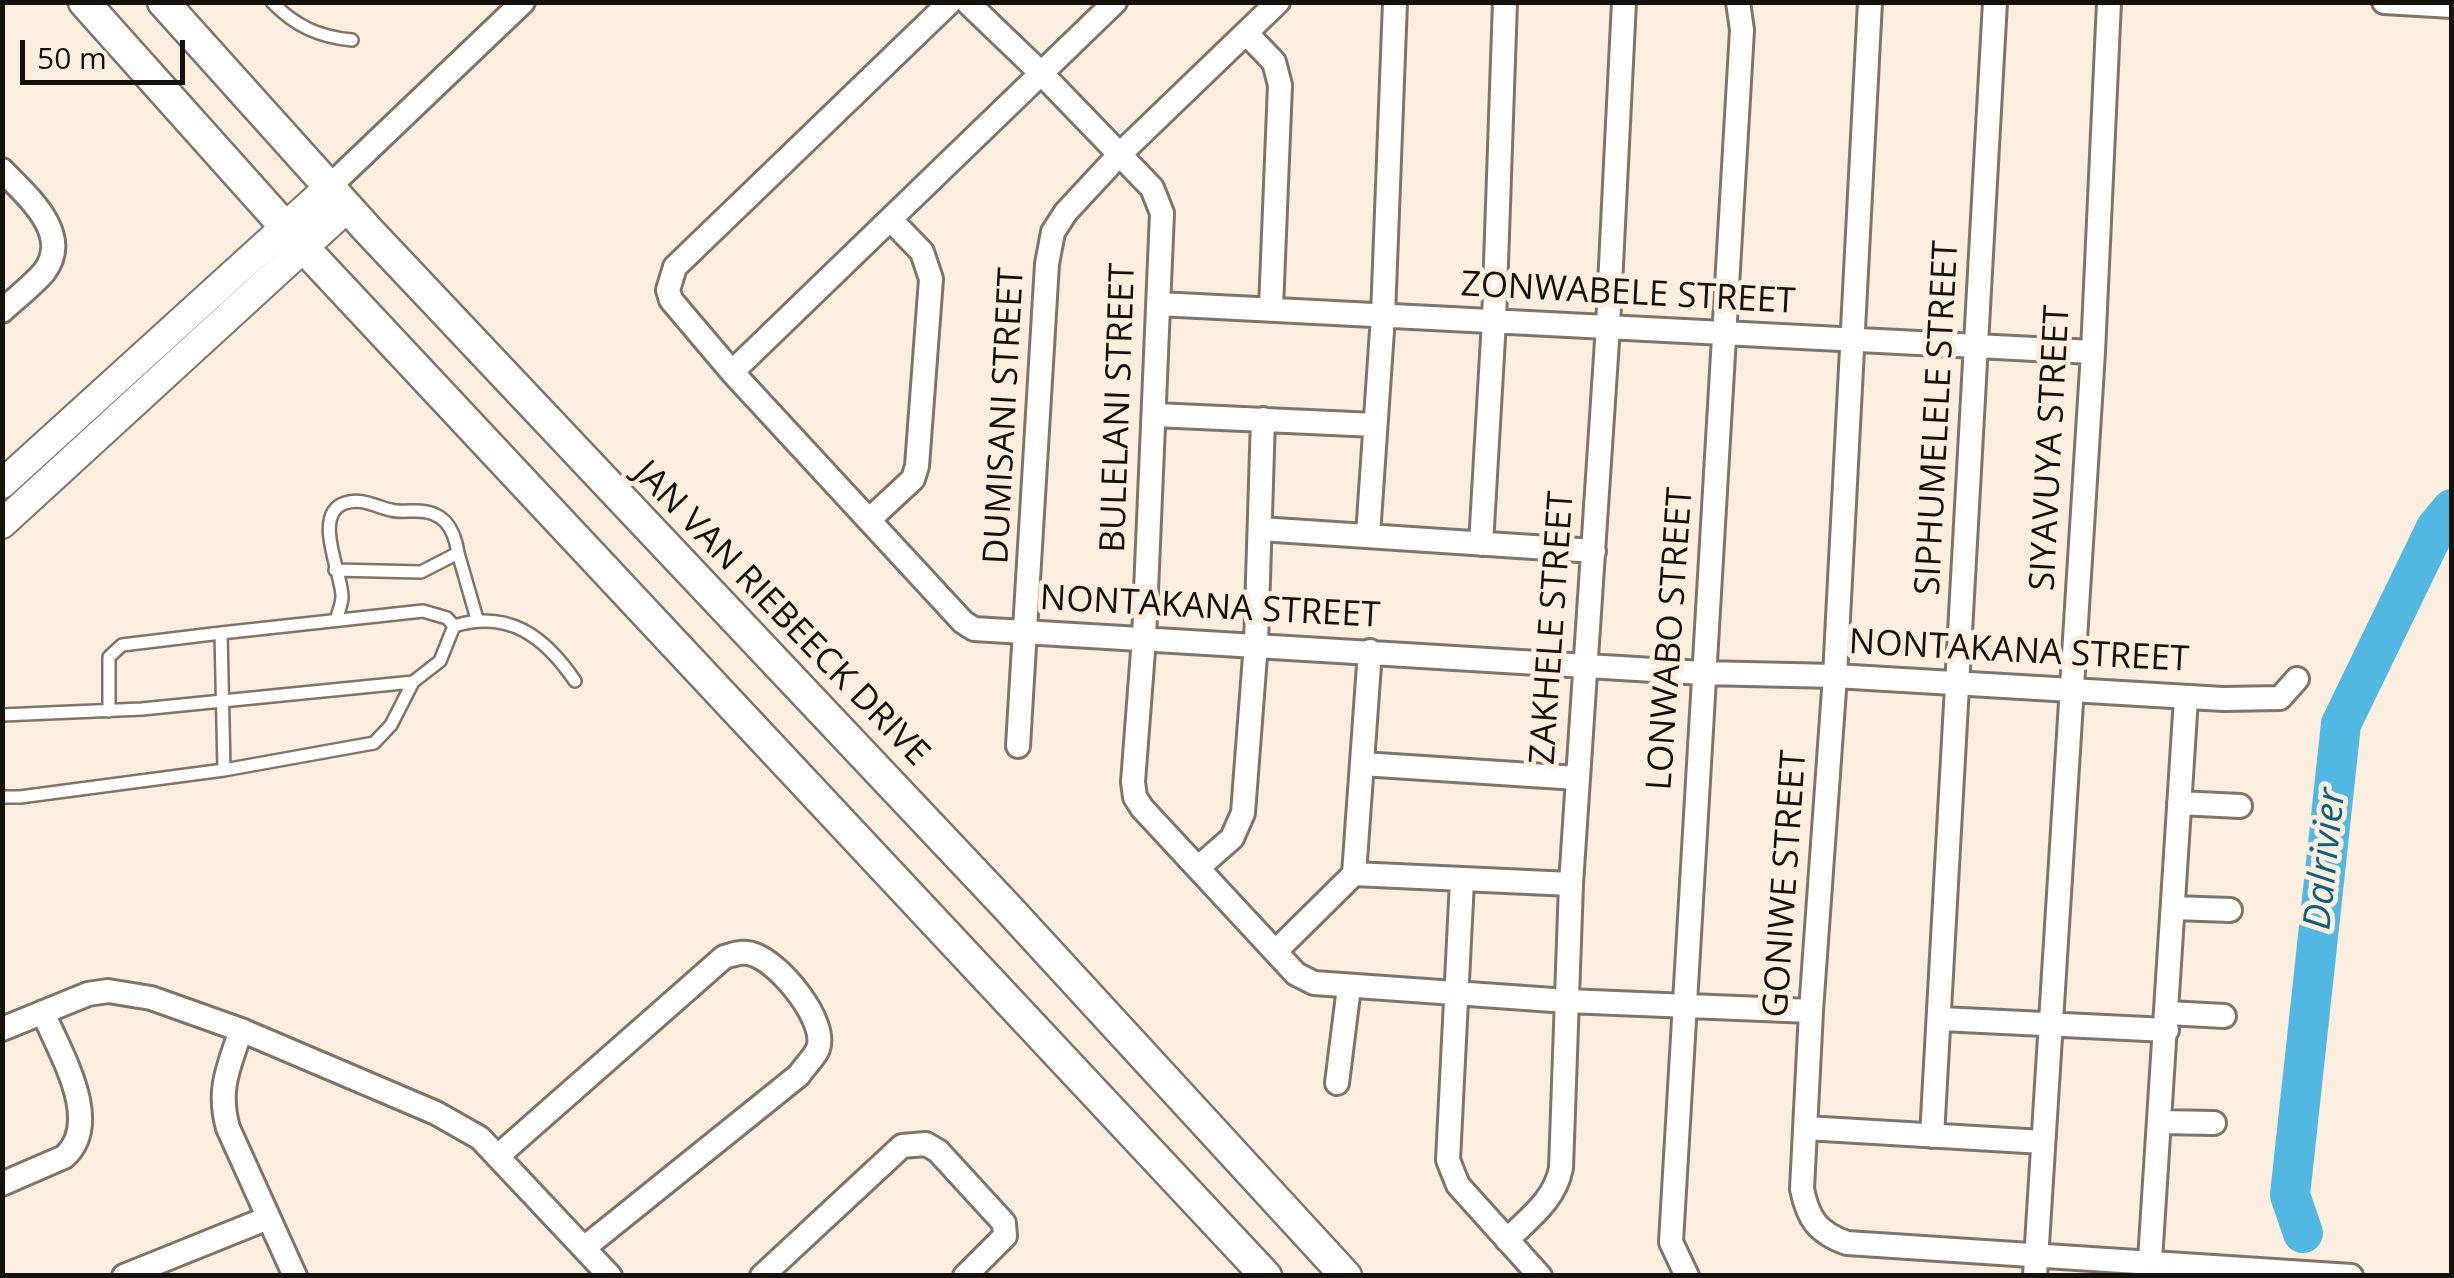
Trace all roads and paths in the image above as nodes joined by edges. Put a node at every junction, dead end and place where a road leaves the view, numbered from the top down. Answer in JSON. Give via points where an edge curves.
{"nodes":[{"id":1,"x":84,"y":2,"type":"edge"},
{"id":2,"x":163,"y":2,"type":"edge"},
{"id":3,"x":272,"y":2,"type":"edge"},
{"id":4,"x":524,"y":2,"type":"edge"},
{"id":5,"x":950,"y":2,"type":"edge"},
{"id":6,"x":967,"y":2,"type":"edge"},
{"id":7,"x":1114,"y":2,"type":"edge"},
{"id":8,"x":1278,"y":2,"type":"edge"},
{"id":9,"x":1395,"y":2,"type":"edge"},
{"id":10,"x":1506,"y":2,"type":"edge"},
{"id":11,"x":1624,"y":2,"type":"edge"},
{"id":12,"x":1738,"y":2,"type":"edge"},
{"id":13,"x":1870,"y":2,"type":"edge"},
{"id":14,"x":1996,"y":2,"type":"edge"},
{"id":15,"x":2110,"y":2,"type":"edge"},
{"id":16,"x":2384,"y":2,"type":"edge"},
{"id":17,"x":2449,"y":5,"type":"edge"},
{"id":18,"x":1246,"y":34,"type":"junction"},
{"id":19,"x":352,"y":40,"type":"dead end"},
{"id":20,"x":1042,"y":74,"type":"junction"},
{"id":21,"x":1119,"y":155,"type":"junction"},
{"id":22,"x":2,"y":170,"type":"edge"},
{"id":23,"x":338,"y":197,"type":"junction"},
{"id":24,"x":891,"y":220,"type":"junction"},
{"id":25,"x":296,"y":238,"type":"junction"},
{"id":26,"x":1159,"y":304,"type":"junction"},
{"id":27,"x":1271,"y":308,"type":"junction"},
{"id":28,"x":2,"y":310,"type":"edge"},
{"id":29,"x":1383,"y":316,"type":"junction"},
{"id":30,"x":1494,"y":320,"type":"junction"},
{"id":31,"x":1608,"y":326,"type":"junction"},
{"id":32,"x":1725,"y":334,"type":"junction"},
{"id":33,"x":1850,"y":341,"type":"junction"},
{"id":34,"x":1977,"y":346,"type":"junction"},
{"id":35,"x":2093,"y":352,"type":"junction"},
{"id":36,"x":732,"y":372,"type":"junction"},
{"id":37,"x":1156,"y":415,"type":"junction"},
{"id":38,"x":1263,"y":419,"type":"junction"},
{"id":39,"x":1375,"y":425,"type":"junction"},
{"id":40,"x":2,"y":484,"type":"edge"},
{"id":41,"x":870,"y":519,"type":"junction"},
{"id":42,"x":2,"y":524,"type":"edge"},
{"id":43,"x":1260,"y":529,"type":"junction"},
{"id":44,"x":1368,"y":536,"type":"junction"},
{"id":45,"x":1482,"y":544,"type":"junction"},
{"id":46,"x":1594,"y":551,"type":"junction"},
{"id":47,"x":458,"y":554,"type":"junction"},
{"id":48,"x":334,"y":570,"type":"junction"},
{"id":49,"x":477,"y":619,"type":"junction"},
{"id":50,"x":336,"y":620,"type":"junction"},
{"id":51,"x":454,"y":626,"type":"junction"},
{"id":52,"x":221,"y":633,"type":"junction"},
{"id":53,"x":1027,"y":634,"type":"junction"},
{"id":54,"x":1144,"y":638,"type":"junction"},
{"id":55,"x":1256,"y":644,"type":"junction"},
{"id":56,"x":1370,"y":651,"type":"junction"},
{"id":57,"x":1586,"y":666,"type":"junction"},
{"id":58,"x":1703,"y":672,"type":"junction"},
{"id":59,"x":1836,"y":676,"type":"junction"},
{"id":60,"x":2297,"y":679,"type":"dead end"},
{"id":61,"x":412,"y":682,"type":"junction"},
{"id":62,"x":575,"y":682,"type":"dead end"},
{"id":63,"x":1959,"y":685,"type":"junction"},
{"id":64,"x":2071,"y":692,"type":"junction"},
{"id":65,"x":2186,"y":698,"type":"junction"},
{"id":66,"x":222,"y":700,"type":"junction"},
{"id":67,"x":109,"y":710,"type":"junction"},
{"id":68,"x":2,"y":715,"type":"edge"},
{"id":69,"x":1018,"y":746,"type":"dead end"},
{"id":70,"x":1362,"y":764,"type":"junction"},
{"id":71,"x":224,"y":770,"type":"junction"},
{"id":72,"x":1578,"y":778,"type":"junction"},
{"id":73,"x":2,"y":797,"type":"edge"},
{"id":74,"x":2180,"y":803,"type":"junction"},
{"id":75,"x":2240,"y":806,"type":"dead end"},
{"id":76,"x":1198,"y":867,"type":"junction"},
{"id":77,"x":1354,"y":874,"type":"junction"},
{"id":78,"x":1462,"y":881,"type":"junction"},
{"id":79,"x":1571,"y":884,"type":"junction"},
{"id":80,"x":2174,"y":908,"type":"junction"},
{"id":81,"x":2230,"y":910,"type":"dead end"},
{"id":82,"x":1276,"y":951,"type":"junction"},
{"id":83,"x":1349,"y":987,"type":"junction"},
{"id":84,"x":1456,"y":994,"type":"junction"},
{"id":85,"x":1567,"y":1002,"type":"junction"},
{"id":86,"x":1684,"y":1005,"type":"junction"},
{"id":87,"x":1811,"y":1010,"type":"junction"},
{"id":88,"x":43,"y":1012,"type":"junction"},
{"id":89,"x":2224,"y":1016,"type":"dead end"},
{"id":90,"x":1941,"y":1020,"type":"junction"},
{"id":91,"x":2167,"y":1021,"type":"junction"},
{"id":92,"x":2051,"y":1025,"type":"junction"},
{"id":93,"x":2,"y":1029,"type":"edge"},
{"id":94,"x":241,"y":1030,"type":"junction"},
{"id":95,"x":1337,"y":1083,"type":"dead end"},
{"id":96,"x":2160,"y":1122,"type":"junction"},
{"id":97,"x":2214,"y":1123,"type":"dead end"},
{"id":98,"x":1806,"y":1128,"type":"junction"},
{"id":99,"x":1932,"y":1136,"type":"junction"},
{"id":100,"x":2042,"y":1142,"type":"junction"},
{"id":101,"x":498,"y":1155,"type":"junction"},
{"id":102,"x":2,"y":1184,"type":"edge"},
{"id":103,"x":268,"y":1218,"type":"junction"},
{"id":104,"x":1508,"y":1240,"type":"junction"},
{"id":105,"x":584,"y":1248,"type":"junction"},
{"id":106,"x":2035,"y":1266,"type":"edge"},
{"id":107,"x":2150,"y":1270,"type":"edge"},
{"id":108,"x":774,"y":1272,"type":"edge"},
{"id":109,"x":124,"y":1276,"type":"edge"},
{"id":110,"x":294,"y":1276,"type":"edge"},
{"id":111,"x":610,"y":1276,"type":"edge"},
{"id":112,"x":965,"y":1276,"type":"edge"},
{"id":113,"x":1266,"y":1276,"type":"edge"},
{"id":114,"x":1346,"y":1276,"type":"edge"},
{"id":115,"x":1540,"y":1276,"type":"edge"},
{"id":116,"x":1687,"y":1276,"type":"edge"},
{"id":117,"x":2351,"y":1276,"type":"edge"}],
"edges":[{"from":1,"to":25,"type":"main road"},
{"from":2,"to":23,"type":"main road","name":"JAN VAN RIEBEECK DRIVE"},
{"from":3,"to":19,"type":"lane","via":[[308,30]]},
{"from":4,"to":23,"type":"street","via":[[363,156]]},
{"from":5,"to":36,"type":"street","name":"NONTAKANA STREET","via":[[675,267],[671,300]]},
{"from":6,"to":20,"type":"street","name":"BULELANI STREET"},
{"from":7,"to":20,"type":"street"},
{"from":8,"to":18,"type":"street","name":"DUMISANI STREET"},
{"from":9,"to":29,"type":"street"},
{"from":10,"to":30,"type":"street"},
{"from":11,"to":31,"type":"street","name":"ZAKHELE STREET"},
{"from":12,"to":32,"type":"street","name":"LONWABO STREET","via":[[1742,30]]},
{"from":13,"to":33,"type":"street","name":"GONIWE STREET"},
{"from":14,"to":34,"type":"street","name":"SIPHUMELELE STREET"},
{"from":15,"to":35,"type":"street","name":"SIYAVUYA STREET"},
{"from":16,"to":17,"type":"street"},
{"from":18,"to":21,"type":"street","name":"DUMISANI STREET"},
{"from":18,"to":27,"type":"street","via":[[1274,62],[1280,85]]},
{"from":20,"to":21,"type":"street","name":"BULELANI STREET"},
{"from":20,"to":24,"type":"street"},
{"from":21,"to":26,"type":"street","name":"BULELANI STREET","via":[[1159,200]]},
{"from":21,"to":53,"type":"street","name":"DUMISANI STREET","via":[[1053,232]]},
{"from":22,"to":28,"type":"street","via":[[46,220],[54,247],[44,271]]},
{"from":23,"to":25,"type":"street"},
{"from":23,"to":114,"type":"main road","name":"JAN VAN RIEBEECK DRIVE"},
{"from":24,"to":36,"type":"street"},
{"from":24,"to":41,"type":"street","via":[[922,252],[930,297],[918,466],[913,479]]},
{"from":25,"to":40,"type":"street"},
{"from":25,"to":42,"type":"street"},
{"from":25,"to":113,"type":"main road"},
{"from":26,"to":27,"type":"street","name":"ZONWABELE STREET"},
{"from":26,"to":37,"type":"street","name":"BULELANI STREET"},
{"from":27,"to":29,"type":"street","name":"ZONWABELE STREET"},
{"from":29,"to":30,"type":"street","name":"ZONWABELE STREET"},
{"from":29,"to":39,"type":"street"},
{"from":30,"to":31,"type":"street","name":"ZONWABELE STREET"},
{"from":30,"to":45,"type":"street"},
{"from":31,"to":32,"type":"street","name":"ZONWABELE STREET"},
{"from":31,"to":46,"type":"street","name":"ZAKHELE STREET"},
{"from":32,"to":33,"type":"street","name":"ZONWABELE STREET"},
{"from":32,"to":58,"type":"street","name":"LONWABO STREET"},
{"from":33,"to":34,"type":"street","name":"ZONWABELE STREET"},
{"from":33,"to":59,"type":"street","name":"GONIWE STREET"},
{"from":34,"to":35,"type":"street","name":"ZONWABELE STREET"},
{"from":34,"to":63,"type":"street","name":"SIPHUMELELE STREET"},
{"from":35,"to":64,"type":"street","name":"SIYAVUYA STREET"},
{"from":36,"to":41,"type":"street","name":"NONTAKANA STREET"},
{"from":37,"to":38,"type":"street"},
{"from":37,"to":54,"type":"street","name":"BULELANI STREET"},
{"from":38,"to":39,"type":"street"},
{"from":38,"to":43,"type":"street"},
{"from":39,"to":44,"type":"street"},
{"from":41,"to":53,"type":"street","name":"NONTAKANA STREET","via":[[963,622],[986,632]]},
{"from":43,"to":44,"type":"street"},
{"from":43,"to":55,"type":"street"},
{"from":44,"to":45,"type":"street"},
{"from":45,"to":46,"type":"street"},
{"from":46,"to":57,"type":"street","name":"ZAKHELE STREET"},
{"from":47,"to":48,"type":"lane","via":[[421,572]]},
{"from":47,"to":48,"type":"lane","via":[[456,535],[429,510],[344,503],[329,526]]},
{"from":47,"to":49,"type":"lane"},
{"from":48,"to":50,"type":"lane","via":[[343,595]]},
{"from":49,"to":51,"type":"lane"},
{"from":49,"to":62,"type":"lane","via":[[522,630],[556,652]]},
{"from":50,"to":51,"type":"lane","via":[[424,612]]},
{"from":50,"to":52,"type":"lane"},
{"from":51,"to":61,"type":"lane","via":[[440,661]]},
{"from":52,"to":66,"type":"lane"},
{"from":52,"to":67,"type":"lane","via":[[122,645],[109,656]]},
{"from":53,"to":54,"type":"street","name":"NONTAKANA STREET"},
{"from":53,"to":69,"type":"street","name":"DUMISANI STREET"},
{"from":54,"to":55,"type":"street","name":"NONTAKANA STREET"},
{"from":54,"to":76,"type":"street","name":"BULELANI STREET","via":[[1135,797]]},
{"from":55,"to":56,"type":"street","name":"NONTAKANA STREET"},
{"from":55,"to":76,"type":"street","via":[[1243,814],[1232,838]]},
{"from":56,"to":57,"type":"street","name":"NONTAKANA STREET"},
{"from":56,"to":70,"type":"street"},
{"from":57,"to":58,"type":"street","name":"NONTAKANA STREET"},
{"from":57,"to":72,"type":"street","name":"ZAKHELE STREET"},
{"from":58,"to":59,"type":"street","name":"NONTAKANA STREET"},
{"from":58,"to":86,"type":"street","name":"LONWABO STREET"},
{"from":59,"to":63,"type":"street","name":"NONTAKANA STREET"},
{"from":59,"to":87,"type":"street","name":"GONIWE STREET"},
{"from":60,"to":65,"type":"street","name":"NONTAKANA STREET","via":[[2280,698]]},
{"from":61,"to":66,"type":"lane"},
{"from":61,"to":71,"type":"lane","via":[[392,725],[374,743]]},
{"from":63,"to":64,"type":"street","name":"NONTAKANA STREET"},
{"from":63,"to":90,"type":"street","name":"SIPHUMELELE STREET"},
{"from":64,"to":65,"type":"street","name":"NONTAKANA STREET"},
{"from":64,"to":92,"type":"street","name":"SIYAVUYA STREET"},
{"from":65,"to":74,"type":"street"},
{"from":66,"to":67,"type":"lane"},
{"from":66,"to":71,"type":"lane"},
{"from":67,"to":68,"type":"lane"},
{"from":70,"to":72,"type":"street"},
{"from":70,"to":77,"type":"street"},
{"from":71,"to":73,"type":"lane"},
{"from":72,"to":79,"type":"street","name":"ZAKHELE STREET"},
{"from":74,"to":75,"type":"street"},
{"from":74,"to":80,"type":"street"},
{"from":76,"to":82,"type":"street","name":"BULELANI STREET"},
{"from":77,"to":78,"type":"street"},
{"from":77,"to":82,"type":"street"},
{"from":78,"to":79,"type":"street"},
{"from":78,"to":84,"type":"street"},
{"from":79,"to":85,"type":"street","name":"ZAKHELE STREET"},
{"from":80,"to":81,"type":"street"},
{"from":80,"to":91,"type":"street"},
{"from":82,"to":83,"type":"street","name":"BULELANI STREET","via":[[1303,978]]},
{"from":83,"to":84,"type":"street","name":"BULELANI STREET"},
{"from":83,"to":95,"type":"street"},
{"from":84,"to":85,"type":"street","name":"BULELANI STREET"},
{"from":84,"to":104,"type":"street","via":[[1448,1160],[1458,1186]]},
{"from":85,"to":86,"type":"street","name":"BULELANI STREET"},
{"from":85,"to":104,"type":"street","name":"ZAKHELE STREET","via":[[1559,1179]]},
{"from":86,"to":87,"type":"street","name":"BULELANI STREET"},
{"from":86,"to":116,"type":"street","name":"LONWABO STREET","via":[[1670,1242]]},
{"from":87,"to":98,"type":"street","name":"GONIWE STREET"},
{"from":88,"to":93,"type":"street"},
{"from":88,"to":94,"type":"street","via":[[88,994],[128,992]]},
{"from":88,"to":102,"type":"street","via":[[80,1106],[82,1129],[64,1156]]},
{"from":89,"to":91,"type":"street"},
{"from":90,"to":92,"type":"street"},
{"from":90,"to":99,"type":"street","name":"SIPHUMELELE STREET"},
{"from":91,"to":92,"type":"street"},
{"from":91,"to":96,"type":"street"},
{"from":92,"to":100,"type":"street","name":"SIYAVUYA STREET"},
{"from":94,"to":101,"type":"street","via":[[436,1113]]},
{"from":94,"to":103,"type":"street","via":[[224,1082],[223,1111]]},
{"from":96,"to":97,"type":"street"},
{"from":96,"to":107,"type":"street"},
{"from":98,"to":99,"type":"street"},
{"from":98,"to":106,"type":"street","name":"GONIWE STREET","via":[[1802,1188],[1806,1209],[1825,1235]]},
{"from":99,"to":100,"type":"street"},
{"from":100,"to":106,"type":"street","name":"SIYAVUYA STREET"},
{"from":101,"to":105,"type":"street"},
{"from":101,"to":105,"type":"street","via":[[724,957],[758,955],[804,997],[819,1026],[818,1048],[798,1075]]},
{"from":103,"to":109,"type":"street"},
{"from":103,"to":110,"type":"street"},
{"from":104,"to":115,"type":"street"},
{"from":105,"to":111,"type":"street"},
{"from":106,"to":107,"type":"street","name":"GONIWE STREET"},
{"from":107,"to":117,"type":"street","name":"GONIWE STREET"},
{"from":108,"to":112,"type":"street","via":[[902,1146],[926,1144],[1004,1224],[1004,1236]]}]}
